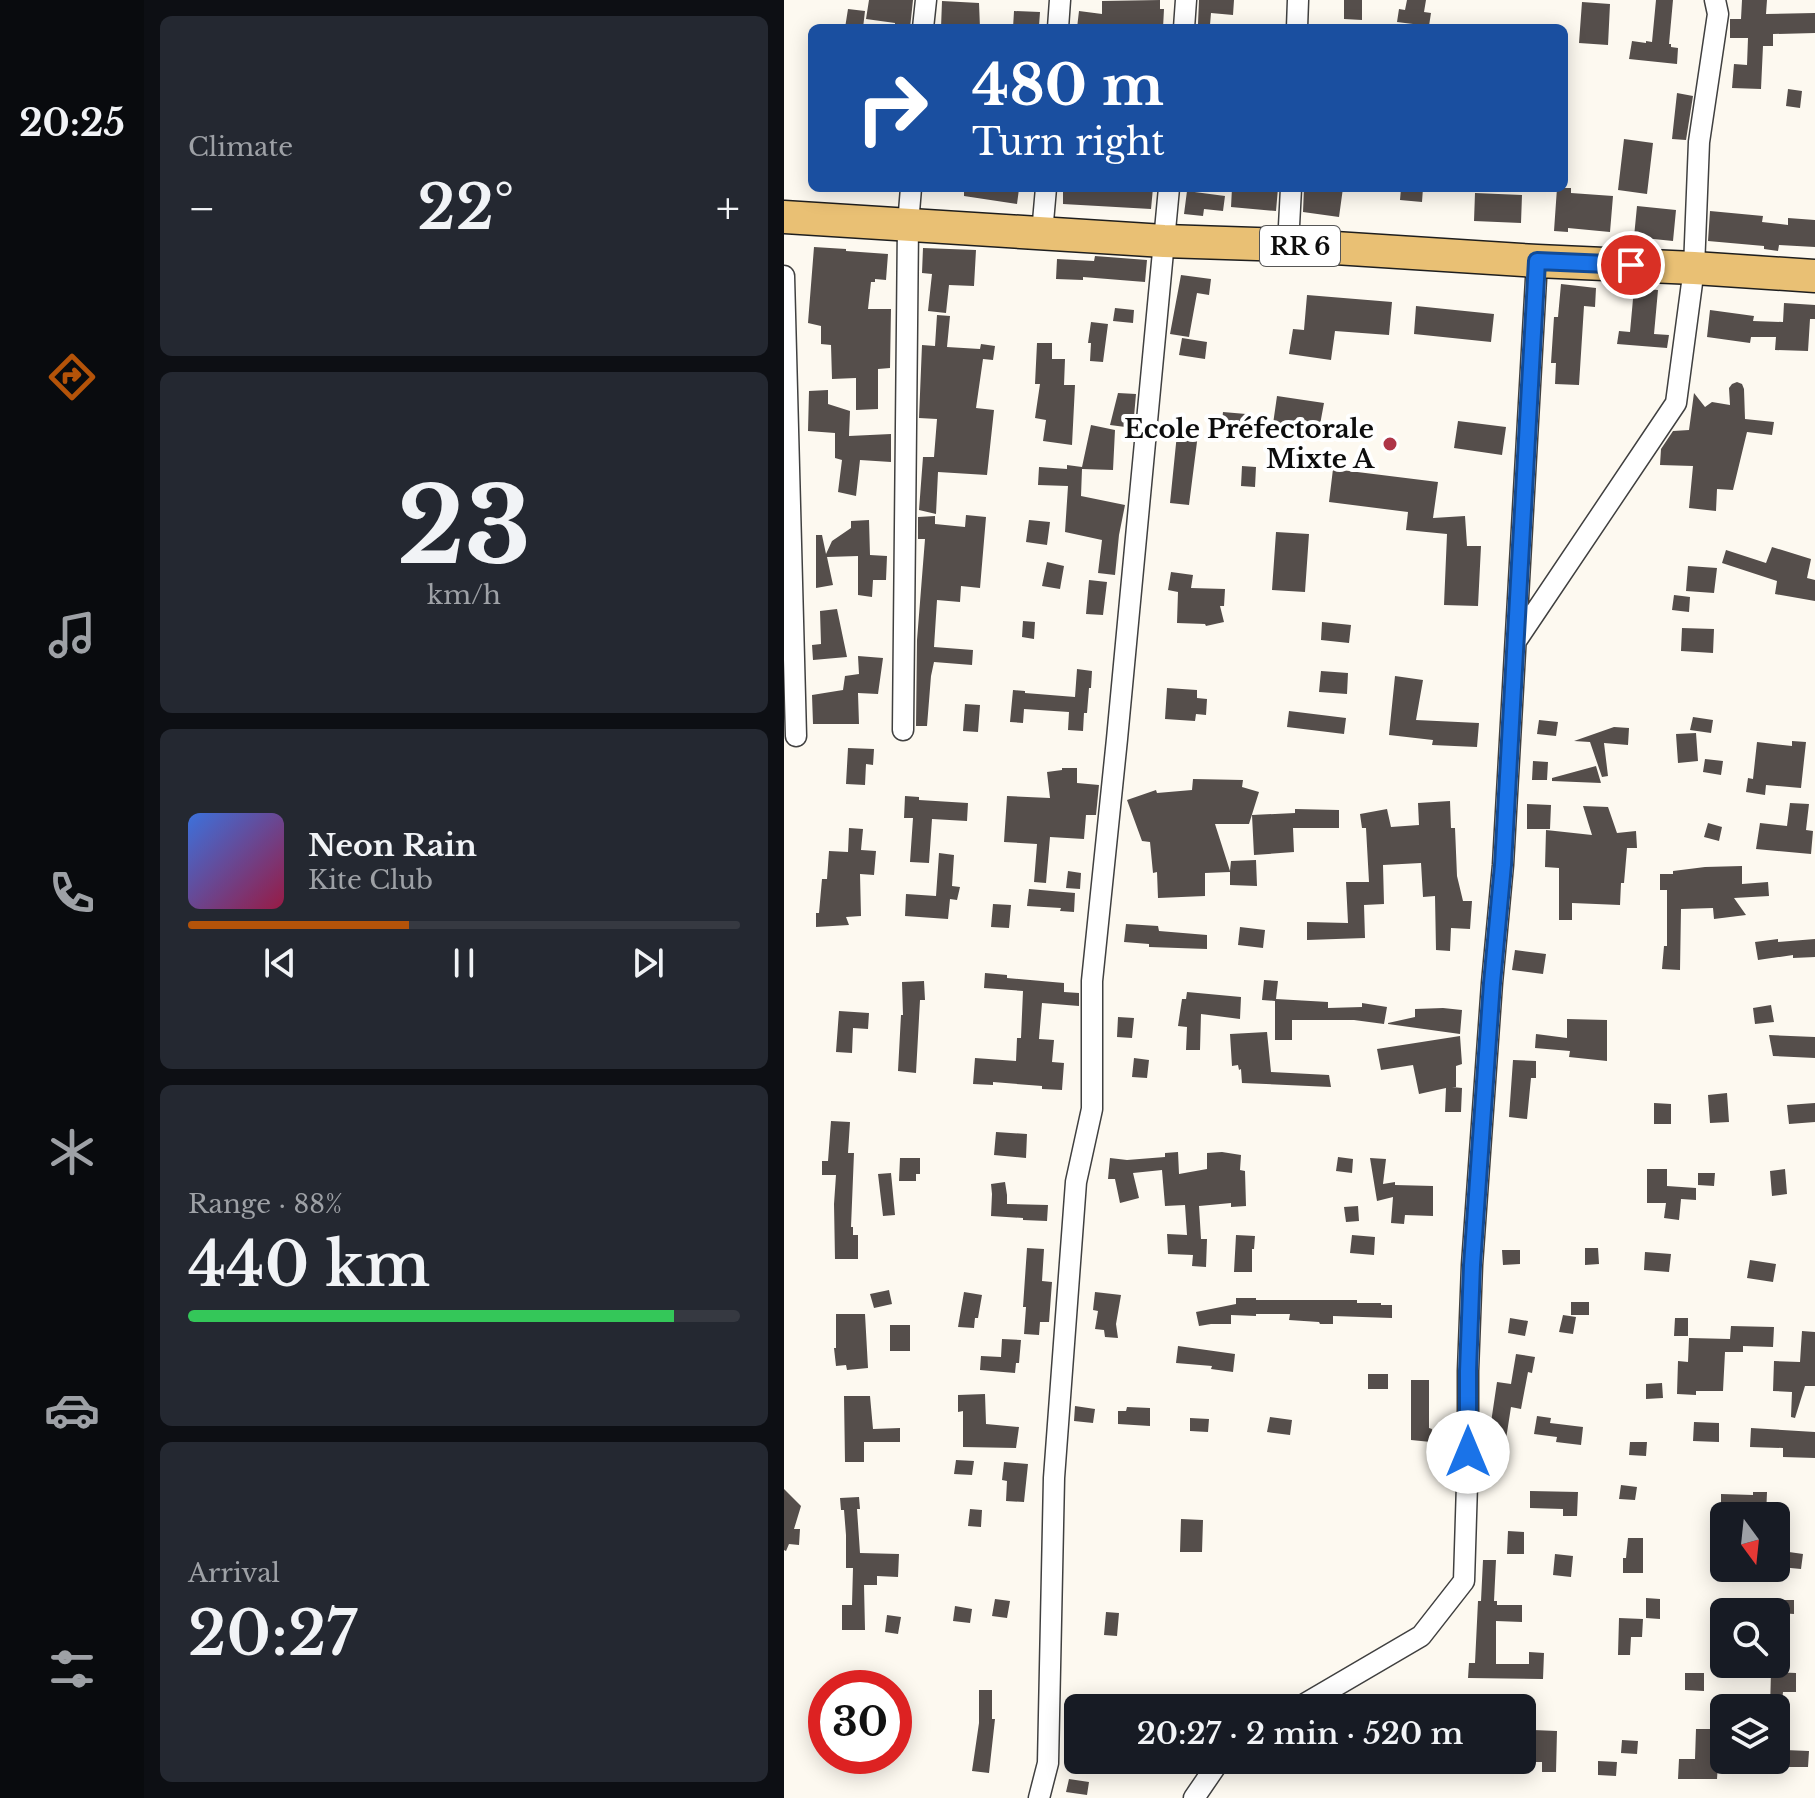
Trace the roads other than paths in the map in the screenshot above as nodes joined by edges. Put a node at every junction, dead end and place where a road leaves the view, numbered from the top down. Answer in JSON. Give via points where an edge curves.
{"nodes":[{"id":1,"x":926,"y":0,"type":"edge"},
{"id":2,"x":1060,"y":0,"type":"edge"},
{"id":3,"x":1186,"y":0,"type":"edge"},
{"id":4,"x":1298,"y":0,"type":"edge"},
{"id":5,"x":1715,"y":0,"type":"edge"},
{"id":6,"x":923,"y":24,"type":"edge"},
{"id":7,"x":1058,"y":24,"type":"edge"},
{"id":8,"x":1184,"y":24,"type":"edge"},
{"id":9,"x":1297,"y":24,"type":"edge"},
{"id":10,"x":911,"y":192,"type":"edge"},
{"id":11,"x":1046,"y":192,"type":"edge"},
{"id":12,"x":1169,"y":192,"type":"edge"},
{"id":13,"x":1291,"y":192,"type":"edge"},
{"id":14,"x":784,"y":217,"type":"edge"},
{"id":15,"x":908,"y":224,"type":"junction"},
{"id":16,"x":1042,"y":233,"type":"junction"},
{"id":17,"x":1164,"y":241,"type":"junction"},
{"id":18,"x":1288,"y":245,"type":"junction"},
{"id":19,"x":1537,"y":261,"type":"junction"},
{"id":20,"x":1694,"y":268,"type":"junction"},
{"id":21,"x":784,"y":276,"type":"edge"},
{"id":22,"x":1815,"y":276,"type":"edge"},
{"id":23,"x":1516,"y":641,"type":"junction"},
{"id":24,"x":903,"y":730,"type":"dead end"},
{"id":25,"x":796,"y":736,"type":"dead end"},
{"id":26,"x":1322,"y":1694,"type":"edge"},
{"id":27,"x":1210,"y":1774,"type":"edge"},
{"id":28,"x":1039,"y":1798,"type":"edge"},
{"id":29,"x":1194,"y":1798,"type":"edge"}],
"edges":[{"from":1,"to":6,"type":"street"},
{"from":2,"to":7,"type":"street"},
{"from":3,"to":8,"type":"street"},
{"from":4,"to":9,"type":"street"},
{"from":5,"to":20,"type":"street","via":[[1718,14],[1699,142]]},
{"from":10,"to":15,"type":"street"},
{"from":11,"to":16,"type":"street"},
{"from":12,"to":17,"type":"street"},
{"from":13,"to":18,"type":"street"},
{"from":14,"to":15,"type":"main road","number":"RR 6"},
{"from":15,"to":16,"type":"main road","number":"RR 6"},
{"from":15,"to":24,"type":"street"},
{"from":16,"to":17,"type":"main road","number":"RR 6"},
{"from":17,"to":18,"type":"main road","number":"RR 6"},
{"from":17,"to":28,"type":"street","via":[[1092,981],[1092,1109],[1076,1182],[1054,1478],[1048,1763]]},
{"from":18,"to":19,"type":"main road","number":"RR 6"},
{"from":19,"to":20,"type":"main road","number":"RR 6"},
{"from":19,"to":23,"type":"street"},
{"from":20,"to":22,"type":"main road","number":"RR 6"},
{"from":20,"to":23,"type":"street","via":[[1676,403]]},
{"from":21,"to":25,"type":"street"},
{"from":23,"to":26,"type":"street","via":[[1472,1265],[1464,1581],[1421,1636]]},
{"from":27,"to":29,"type":"street"}]}
